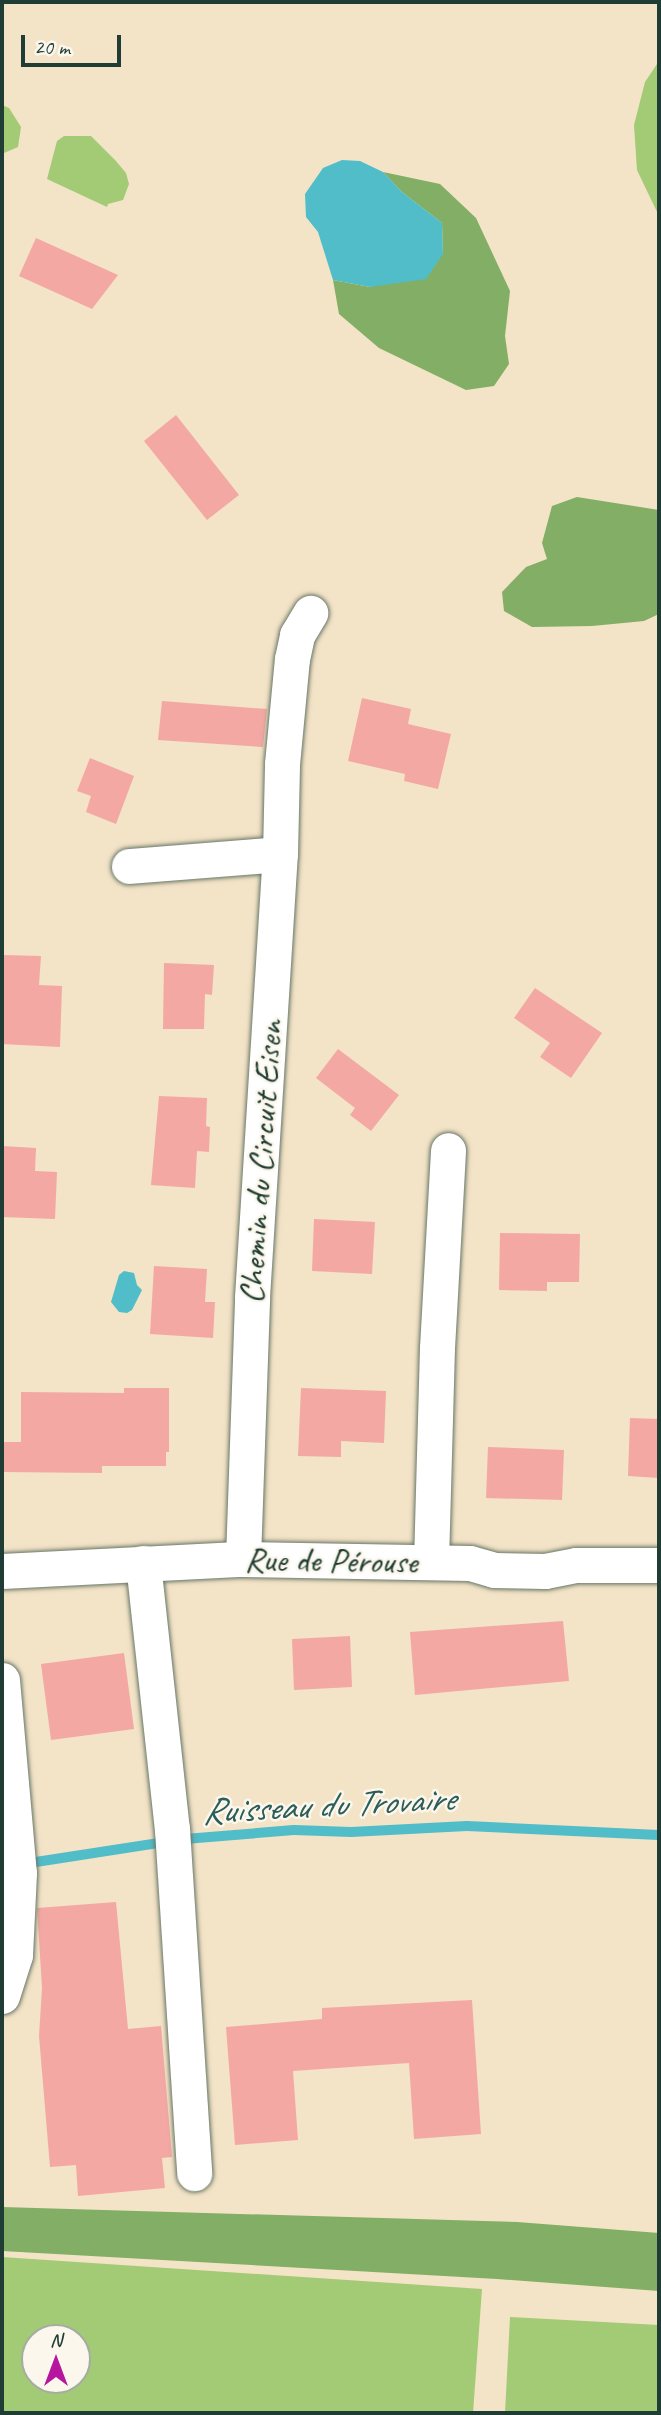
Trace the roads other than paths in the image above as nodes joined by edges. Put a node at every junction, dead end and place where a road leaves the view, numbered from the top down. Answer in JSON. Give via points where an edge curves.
{"nodes":[{"id":1,"x":310,"y":614,"type":"dead end"},
{"id":2,"x":280,"y":854,"type":"junction"},
{"id":3,"x":130,"y":866,"type":"dead end"},
{"id":4,"x":448,"y":1150,"type":"dead end"},
{"id":5,"x":243,"y":1559,"type":"junction"},
{"id":6,"x":430,"y":1562,"type":"junction"},
{"id":7,"x":143,"y":1563,"type":"junction"},
{"id":8,"x":659,"y":1565,"type":"edge"},
{"id":9,"x":2,"y":1571,"type":"edge"},
{"id":10,"x":2,"y":1680,"type":"edge"},
{"id":11,"x":2,"y":1996,"type":"edge"},
{"id":12,"x":194,"y":2173,"type":"dead end"}],
"edges":[{"from":1,"to":2,"type":"street","name":"Chemin du Circuit Eisen","via":[[297,635],[292,659],[282,764]]},
{"from":2,"to":3,"type":"street"},
{"from":2,"to":5,"type":"street","name":"Chemin du Circuit Eisen","via":[[252,1297]]},
{"from":4,"to":6,"type":"street"},
{"from":5,"to":6,"type":"street","name":"Rue de Pérouse"},
{"from":5,"to":7,"type":"street","name":"Rue de Pérouse"},
{"from":6,"to":8,"type":"street","name":"Rue de Pérouse","via":[[545,1571],[576,1565]]},
{"from":7,"to":9,"type":"street","name":"Rue de Pérouse"},
{"from":7,"to":12,"type":"street","via":[[173,1840]]},
{"from":10,"to":11,"type":"street","via":[[19,1864],[15,1955]]}]}
